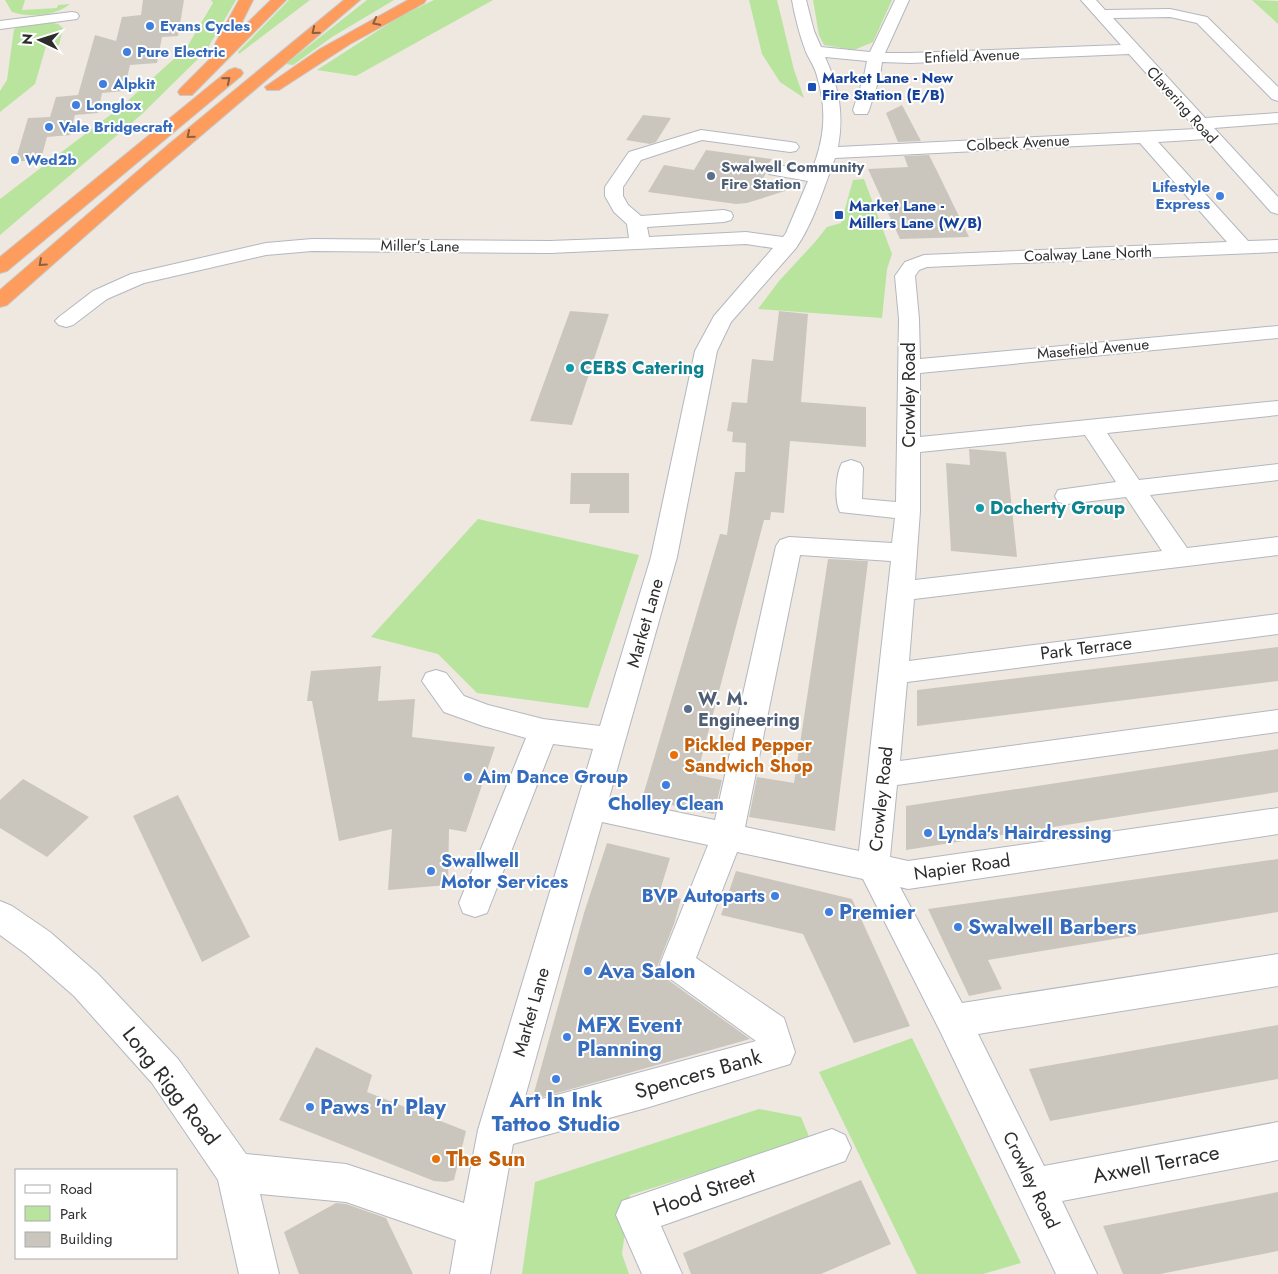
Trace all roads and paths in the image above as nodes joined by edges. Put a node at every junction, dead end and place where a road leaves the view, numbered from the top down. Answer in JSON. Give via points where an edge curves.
{"nodes":[{"id":1,"x":246,"y":0,"type":"edge"},
{"id":2,"x":279,"y":0,"type":"edge"},
{"id":3,"x":353,"y":0,"type":"edge"},
{"id":4,"x":420,"y":0,"type":"edge"},
{"id":5,"x":799,"y":0,"type":"edge"},
{"id":6,"x":902,"y":0,"type":"edge"},
{"id":7,"x":1088,"y":0,"type":"edge"},
{"id":8,"x":1100,"y":14,"type":"junction"},
{"id":9,"x":72,"y":16,"type":"dead end"},
{"id":10,"x":0,"y":25,"type":"edge"},
{"id":11,"x":1131,"y":49,"type":"junction"},
{"id":12,"x":814,"y":51,"type":"junction"},
{"id":13,"x":875,"y":57,"type":"junction"},
{"id":14,"x":246,"y":64,"type":"dead end"},
{"id":15,"x":191,"y":88,"type":"junction"},
{"id":16,"x":1278,"y":96,"type":"edge"},
{"id":17,"x":861,"y":110,"type":"dead end"},
{"id":18,"x":1278,"y":118,"type":"edge"},
{"id":19,"x":1204,"y":129,"type":"junction"},
{"id":20,"x":1144,"y":137,"type":"junction"},
{"id":21,"x":790,"y":147,"type":"dead end"},
{"id":22,"x":824,"y":165,"type":"junction"},
{"id":23,"x":775,"y":170,"type":"dead end"},
{"id":24,"x":1276,"y":205,"type":"edge"},
{"id":25,"x":67,"y":211,"type":"junction"},
{"id":26,"x":724,"y":216,"type":"dead end"},
{"id":27,"x":636,"y":222,"type":"junction"},
{"id":28,"x":79,"y":230,"type":"junction"},
{"id":29,"x":640,"y":242,"type":"junction"},
{"id":30,"x":789,"y":244,"type":"junction"},
{"id":31,"x":1278,"y":246,"type":"edge"},
{"id":32,"x":1243,"y":248,"type":"junction"},
{"id":33,"x":0,"y":267,"type":"edge"},
{"id":34,"x":904,"y":276,"type":"joint"},
{"id":35,"x":0,"y":301,"type":"edge"},
{"id":36,"x":66,"y":321,"type":"dead end"},
{"id":37,"x":1278,"y":332,"type":"edge"},
{"id":38,"x":908,"y":367,"type":"junction"},
{"id":39,"x":1278,"y":408,"type":"edge"},
{"id":40,"x":1092,"y":427,"type":"junction"},
{"id":41,"x":909,"y":446,"type":"junction"},
{"id":42,"x":851,"y":468,"type":"dead end"},
{"id":43,"x":1278,"y":472,"type":"edge"},
{"id":44,"x":1133,"y":489,"type":"junction"},
{"id":45,"x":1067,"y":496,"type":"dead end"},
{"id":46,"x":908,"y":511,"type":"junction"},
{"id":47,"x":1278,"y":546,"type":"edge"},
{"id":48,"x":905,"y":553,"type":"junction"},
{"id":49,"x":1180,"y":558,"type":"junction"},
{"id":50,"x":902,"y":591,"type":"junction"},
{"id":51,"x":1278,"y":624,"type":"edge"},
{"id":52,"x":894,"y":673,"type":"junction"},
{"id":53,"x":436,"y":681,"type":"dead end"},
{"id":54,"x":1278,"y":721,"type":"edge"},
{"id":55,"x":543,"y":731,"type":"junction"},
{"id":56,"x":611,"y":739,"type":"junction"},
{"id":57,"x":884,"y":774,"type":"junction"},
{"id":58,"x":591,"y":807,"type":"junction"},
{"id":59,"x":1278,"y":820,"type":"edge"},
{"id":60,"x":728,"y":835,"type":"junction"},
{"id":61,"x":873,"y":867,"type":"junction"},
{"id":62,"x":475,"y":903,"type":"dead end"},
{"id":63,"x":0,"y":916,"type":"edge"},
{"id":64,"x":1278,"y":970,"type":"edge"},
{"id":65,"x":954,"y":1021,"type":"junction"},
{"id":66,"x":497,"y":1130,"type":"junction"},
{"id":67,"x":1278,"y":1141,"type":"edge"},
{"id":68,"x":832,"y":1148,"type":"dead end"},
{"id":69,"x":236,"y":1172,"type":"junction"},
{"id":70,"x":1034,"y":1187,"type":"junction"},
{"id":71,"x":478,"y":1228,"type":"junction"},
{"id":72,"x":259,"y":1274,"type":"edge"},
{"id":73,"x":470,"y":1274,"type":"edge"},
{"id":74,"x":662,"y":1274,"type":"edge"},
{"id":75,"x":1077,"y":1274,"type":"edge"}],
"edges":[{"from":1,"to":15,"type":"highway","via":[[228,36]]},
{"from":2,"to":15,"type":"highway"},
{"from":3,"to":28,"type":"highway","one_way":true},
{"from":4,"to":28,"type":"highway","one_way":true,"via":[[316,56],[262,94],[167,172]]},
{"from":5,"to":12,"type":"street","name":"Market Lane"},
{"from":6,"to":13,"type":"street"},
{"from":7,"to":8,"type":"street","name":"Clavering Road"},
{"from":8,"to":11,"type":"street","name":"Clavering Road"},
{"from":8,"to":16,"type":"street","via":[[1170,13],[1202,20]]},
{"from":9,"to":10,"type":"street"},
{"from":11,"to":13,"type":"street","name":"Enfield Avenue"},
{"from":11,"to":19,"type":"street","name":"Clavering Road"},
{"from":12,"to":13,"type":"street","name":"Enfield Avenue"},
{"from":12,"to":22,"type":"street","name":"Market Lane","via":[[825,75],[833,108],[833,128]]},
{"from":13,"to":17,"type":"street"},
{"from":25,"to":14,"type":"highway","one_way":true},
{"from":15,"to":25,"type":"highway","via":[[100,171]]},
{"from":18,"to":19,"type":"street","name":"Colbeck Avenue"},
{"from":19,"to":20,"type":"street","name":"Colbeck Avenue"},
{"from":19,"to":24,"type":"street","name":"Clavering Road"},
{"from":20,"to":22,"type":"street","name":"Colbeck Avenue"},
{"from":20,"to":32,"type":"street"},
{"from":21,"to":27,"type":"street","via":[[701,136],[635,156],[614,187],[614,196]]},
{"from":22,"to":23,"type":"street","name":"Colbeck Avenue"},
{"from":22,"to":30,"type":"street","name":"Market Lane"},
{"from":25,"to":33,"type":"highway"},
{"from":26,"to":27,"type":"street"},
{"from":27,"to":29,"type":"street"},
{"from":28,"to":35,"type":"highway","one_way":true},
{"from":29,"to":30,"type":"street","name":"Miller's Lane","via":[[746,238]]},
{"from":29,"to":36,"type":"street","name":"Miller's Lane","via":[[550,248],[312,245],[266,249],[138,278],[100,295]]},
{"from":30,"to":56,"type":"street","name":"Market Lane","via":[[721,320],[706,351],[664,557]]},
{"from":31,"to":32,"type":"street","name":"Coalway Lane North"},
{"from":32,"to":34,"type":"street","name":"Coalway Lane North","via":[[924,261],[912,266]]},
{"from":34,"to":38,"type":"street","name":"Crowley Road","via":[[909,319]]},
{"from":37,"to":38,"type":"street","name":"Masefield Avenue"},
{"from":38,"to":41,"type":"street","name":"Crowley Road"},
{"from":39,"to":40,"type":"street"},
{"from":40,"to":41,"type":"street"},
{"from":40,"to":44,"type":"street"},
{"from":41,"to":46,"type":"street","name":"Crowley Road"},
{"from":42,"to":46,"type":"street","via":[[849,506]]},
{"from":43,"to":44,"type":"street"},
{"from":44,"to":45,"type":"street"},
{"from":44,"to":49,"type":"street"},
{"from":46,"to":48,"type":"street","name":"Crowley Road"},
{"from":47,"to":49,"type":"street"},
{"from":48,"to":50,"type":"street","name":"Crowley Road"},
{"from":48,"to":60,"type":"street","via":[[789,546]]},
{"from":49,"to":50,"type":"street"},
{"from":50,"to":52,"type":"street","name":"Crowley Road"},
{"from":51,"to":52,"type":"street","name":"Park Terrace"},
{"from":52,"to":57,"type":"street","name":"Crowley Road"},
{"from":53,"to":55,"type":"street","via":[[454,704]]},
{"from":54,"to":57,"type":"street"},
{"from":55,"to":56,"type":"street"},
{"from":55,"to":62,"type":"street"},
{"from":56,"to":58,"type":"street","name":"Market Lane"},
{"from":57,"to":61,"type":"street","name":"Crowley Road"},
{"from":58,"to":60,"type":"street","name":"Napier Road"},
{"from":58,"to":66,"type":"street","name":"Market Lane"},
{"from":59,"to":61,"type":"street","name":"Napier Road","via":[[908,875]]},
{"from":60,"to":61,"type":"street","name":"Napier Road"},
{"from":60,"to":66,"type":"street","name":"Spencers Bank","via":[[677,964],[771,1030],[777,1052]]},
{"from":61,"to":65,"type":"street","name":"Crowley Road"},
{"from":63,"to":69,"type":"street","name":"Long Rigg Road","via":[[38,943],[86,985],[128,1029],[165,1071]]},
{"from":64,"to":65,"type":"street"},
{"from":65,"to":70,"type":"street","name":"Crowley Road"},
{"from":66,"to":71,"type":"street","name":"Market Lane"},
{"from":67,"to":70,"type":"street","name":"Axwell Terrace"},
{"from":68,"to":74,"type":"street","name":"Hood Street","via":[[636,1215]]},
{"from":69,"to":71,"type":"street","via":[[346,1183]]},
{"from":69,"to":72,"type":"street","name":"Long Rigg Road"},
{"from":70,"to":75,"type":"street","name":"Crowley Road"},
{"from":71,"to":73,"type":"street","name":"Market Lane"}]}
